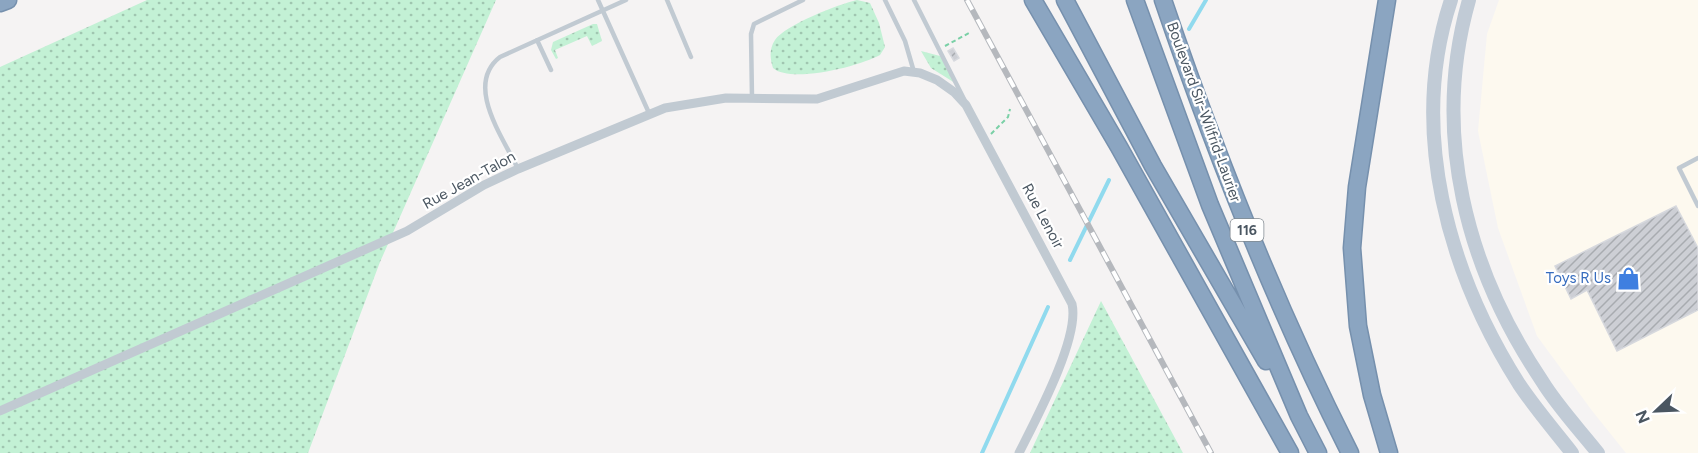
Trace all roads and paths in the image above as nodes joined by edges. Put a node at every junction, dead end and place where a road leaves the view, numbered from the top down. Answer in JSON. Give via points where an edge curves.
{"nodes":[{"id":1,"x":8,"y":0,"type":"edge"},
{"id":2,"x":598,"y":0,"type":"edge"},
{"id":3,"x":626,"y":0,"type":"edge"},
{"id":4,"x":667,"y":0,"type":"edge"},
{"id":5,"x":803,"y":0,"type":"edge"},
{"id":6,"x":885,"y":0,"type":"edge"},
{"id":7,"x":914,"y":0,"type":"edge"},
{"id":8,"x":1034,"y":0,"type":"edge"},
{"id":9,"x":1065,"y":0,"type":"edge"},
{"id":10,"x":1135,"y":0,"type":"edge"},
{"id":11,"x":1164,"y":0,"type":"edge"},
{"id":12,"x":1387,"y":0,"type":"edge"},
{"id":13,"x":1451,"y":0,"type":"edge"},
{"id":14,"x":1469,"y":0,"type":"edge"},
{"id":15,"x":0,"y":3,"type":"edge"},
{"id":16,"x":603,"y":10,"type":"junction"},
{"id":17,"x":969,"y":33,"type":"dead end"},
{"id":18,"x":537,"y":40,"type":"junction"},
{"id":19,"x":940,"y":49,"type":"junction"},
{"id":20,"x":691,"y":57,"type":"dead end"},
{"id":21,"x":551,"y":69,"type":"dead end"},
{"id":22,"x":914,"y":72,"type":"junction"},
{"id":23,"x":752,"y":98,"type":"junction"},
{"id":24,"x":966,"y":105,"type":"junction"},
{"id":25,"x":1010,"y":109,"type":"dead end"},
{"id":26,"x":649,"y":113,"type":"junction"},
{"id":27,"x":984,"y":139,"type":"junction"},
{"id":28,"x":1698,"y":158,"type":"edge"},
{"id":29,"x":518,"y":169,"type":"junction"},
{"id":30,"x":1698,"y":206,"type":"edge"},
{"id":31,"x":0,"y":411,"type":"edge"},
{"id":32,"x":1299,"y":416,"type":"junction"},
{"id":33,"x":1019,"y":453,"type":"edge"},
{"id":34,"x":1290,"y":453,"type":"edge"},
{"id":35,"x":1318,"y":453,"type":"edge"},
{"id":36,"x":1350,"y":453,"type":"edge"},
{"id":37,"x":1389,"y":453,"type":"edge"},
{"id":38,"x":1572,"y":453,"type":"edge"},
{"id":39,"x":1598,"y":453,"type":"edge"}],
"edges":[{"from":1,"to":15,"type":"highway"},
{"from":2,"to":16,"type":"lane"},
{"from":3,"to":16,"type":"lane"},
{"from":4,"to":20,"type":"lane"},
{"from":5,"to":23,"type":"lane","via":[[754,24]]},
{"from":6,"to":22,"type":"lane","via":[[905,41]]},
{"from":7,"to":19,"type":"lane","name":"Rue Lenoir"},
{"from":8,"to":34,"type":"highway"},
{"from":9,"to":32,"type":"highway","via":[[1194,239]]},
{"from":10,"to":32,"type":"highway","name":"Boulevard Sir-Wilfrid-Laurier","number":"116","via":[[1209,205]]},
{"from":11,"to":36,"type":"highway","name":"Boulevard Sir-Wilfrid-Laurier","number":"116","via":[[1242,218]]},
{"from":12,"to":37,"type":"highway","via":[[1357,187],[1352,248],[1358,326]]},
{"from":13,"to":38,"type":"street","via":[[1438,53],[1434,119],[1438,176],[1450,232],[1496,344],[1525,392]]},
{"from":14,"to":39,"type":"street","via":[[1457,56],[1453,101],[1457,170],[1469,230],[1493,292],[1527,357]]},
{"from":16,"to":18,"type":"lane"},
{"from":16,"to":26,"type":"lane"},
{"from":17,"to":19,"type":"path"},
{"from":18,"to":21,"type":"lane"},
{"from":18,"to":29,"type":"lane","via":[[496,59],[484,81],[484,95]]},
{"from":19,"to":24,"type":"lane","name":"Rue Lenoir"},
{"from":22,"to":23,"type":"street","name":"Rue Jean-Talon","via":[[889,74],[817,99]]},
{"from":22,"to":24,"type":"street","name":"Rue Jean-Talon","via":[[937,80]]},
{"from":23,"to":26,"type":"street","name":"Rue Jean-Talon","via":[[690,102]]},
{"from":24,"to":27,"type":"street","name":"Rue Lenoir"},
{"from":25,"to":27,"type":"path","via":[[1008,117]]},
{"from":26,"to":29,"type":"street","name":"Rue Jean-Talon"},
{"from":27,"to":33,"type":"street","name":"Rue Lenoir","via":[[1073,310],[1070,332],[1054,377]]},
{"from":28,"to":30,"type":"lane","via":[[1679,168]]},
{"from":29,"to":31,"type":"street","name":"Rue Jean-Talon","via":[[406,231]]},
{"from":32,"to":35,"type":"highway","name":"Boulevard Sir-Wilfrid-Laurier","number":"116"}]}
